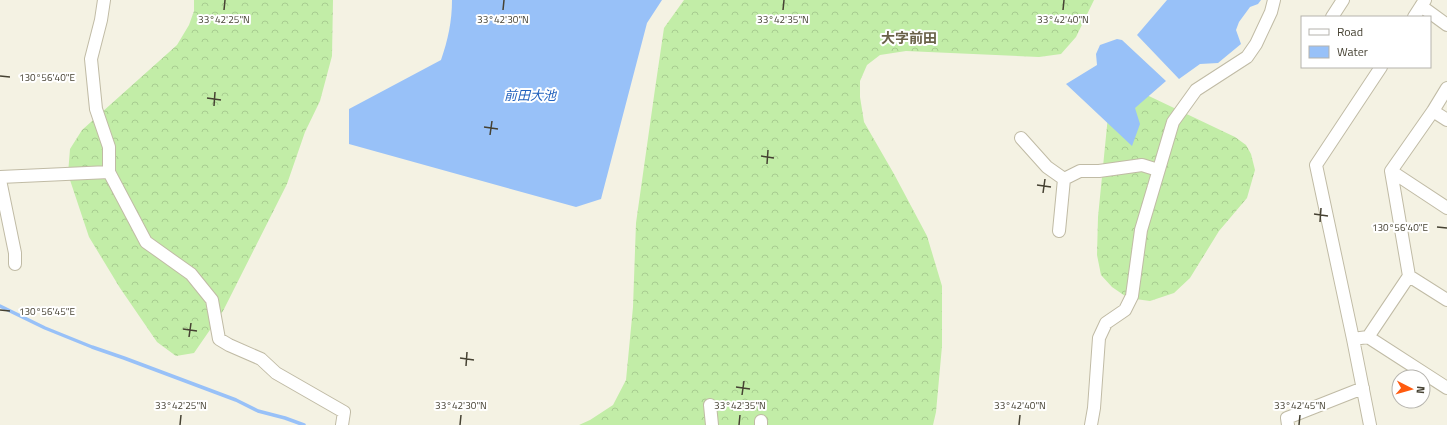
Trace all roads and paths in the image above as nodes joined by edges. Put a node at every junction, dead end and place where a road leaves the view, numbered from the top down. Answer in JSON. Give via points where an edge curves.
{"nodes":[{"id":1,"x":104,"y":0,"type":"edge"},
{"id":2,"x":1274,"y":0,"type":"edge"},
{"id":3,"x":1343,"y":0,"type":"edge"},
{"id":4,"x":1423,"y":3,"type":"edge"},
{"id":5,"x":1333,"y":16,"type":"edge"},
{"id":6,"x":1415,"y":16,"type":"edge"},
{"id":7,"x":1447,"y":25,"type":"edge"},
{"id":8,"x":1375,"y":69,"type":"edge"},
{"id":9,"x":1447,"y":88,"type":"edge"},
{"id":10,"x":1433,"y":111,"type":"junction"},
{"id":11,"x":1447,"y":120,"type":"edge"},
{"id":12,"x":1021,"y":138,"type":"dead end"},
{"id":13,"x":1158,"y":170,"type":"junction"},
{"id":14,"x":1391,"y":171,"type":"junction"},
{"id":15,"x":109,"y":172,"type":"junction"},
{"id":16,"x":1064,"y":178,"type":"junction"},
{"id":17,"x":0,"y":179,"type":"edge"},
{"id":18,"x":1447,"y":208,"type":"edge"},
{"id":19,"x":1059,"y":231,"type":"dead end"},
{"id":20,"x":15,"y":264,"type":"dead end"},
{"id":21,"x":1409,"y":276,"type":"junction"},
{"id":22,"x":1447,"y":300,"type":"edge"},
{"id":23,"x":1368,"y":337,"type":"junction"},
{"id":24,"x":1353,"y":339,"type":"junction"},
{"id":25,"x":1363,"y":388,"type":"junction"},
{"id":26,"x":1447,"y":388,"type":"edge"},
{"id":27,"x":710,"y":405,"type":"dead end"},
{"id":28,"x":342,"y":425,"type":"edge"},
{"id":29,"x":712,"y":425,"type":"edge"},
{"id":30,"x":1091,"y":425,"type":"edge"},
{"id":31,"x":1288,"y":425,"type":"edge"},
{"id":32,"x":1370,"y":425,"type":"edge"}],
"edges":[{"from":1,"to":15,"type":"street","via":[[91,59],[96,109],[109,147]]},
{"from":2,"to":13,"type":"street","via":[[1256,44],[1247,57],[1196,90],[1173,122]]},
{"from":3,"to":5,"type":"street"},
{"from":4,"to":6,"type":"street"},
{"from":4,"to":7,"type":"street"},
{"from":8,"to":24,"type":"street","via":[[1316,165]]},
{"from":9,"to":10,"type":"street"},
{"from":10,"to":11,"type":"street"},
{"from":10,"to":14,"type":"street"},
{"from":12,"to":16,"type":"street","via":[[1047,167]]},
{"from":13,"to":16,"type":"street","via":[[1142,165],[1080,171]]},
{"from":13,"to":30,"type":"street","via":[[1141,230],[1132,296],[1125,310],[1106,322],[1099,338]]},
{"from":14,"to":18,"type":"street"},
{"from":14,"to":21,"type":"street"},
{"from":15,"to":17,"type":"street"},
{"from":15,"to":28,"type":"street","via":[[146,242],[191,274],[212,300],[219,339],[261,359],[276,373],[344,412]]},
{"from":16,"to":19,"type":"street"},
{"from":17,"to":20,"type":"street"},
{"from":21,"to":22,"type":"street"},
{"from":21,"to":23,"type":"street"},
{"from":23,"to":24,"type":"street"},
{"from":23,"to":26,"type":"street"},
{"from":24,"to":25,"type":"street"},
{"from":25,"to":31,"type":"street","via":[[1287,418]]},
{"from":25,"to":32,"type":"street"},
{"from":27,"to":29,"type":"street"}]}
